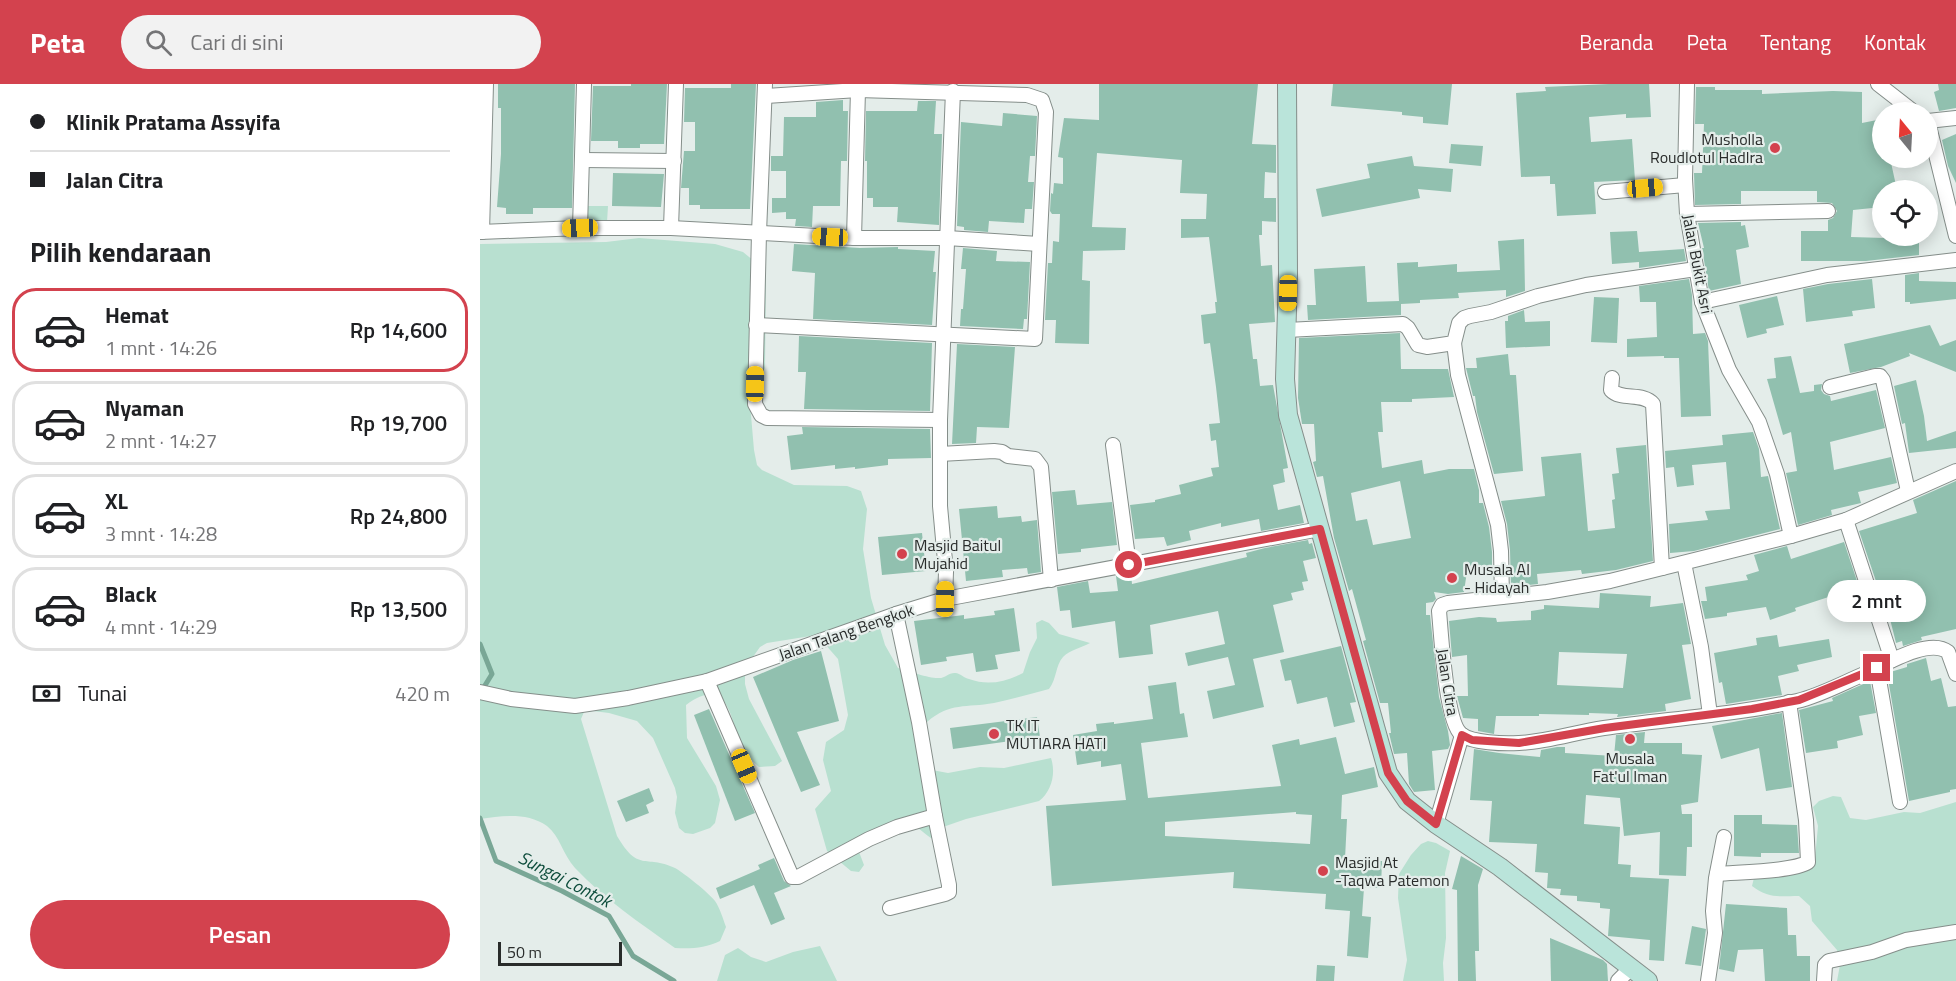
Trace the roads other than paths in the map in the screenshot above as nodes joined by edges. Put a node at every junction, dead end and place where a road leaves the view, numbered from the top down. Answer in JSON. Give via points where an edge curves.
{"nodes":[{"id":1,"x":486,"y":84,"type":"edge"},
{"id":2,"x":584,"y":84,"type":"edge"},
{"id":3,"x":676,"y":84,"type":"edge"},
{"id":4,"x":1287,"y":84,"type":"edge"},
{"id":5,"x":1687,"y":84,"type":"edge"},
{"id":6,"x":1878,"y":84,"type":"edge"},
{"id":7,"x":765,"y":90,"type":"edge"},
{"id":8,"x":858,"y":90,"type":"junction"},
{"id":9,"x":953,"y":91,"type":"junction"},
{"id":10,"x":1901,"y":102,"type":"edge"},
{"id":11,"x":1956,"y":118,"type":"edge"},
{"id":12,"x":1938,"y":120,"type":"edge"},
{"id":13,"x":583,"y":160,"type":"junction"},
{"id":14,"x":674,"y":161,"type":"junction"},
{"id":15,"x":1938,"y":162,"type":"edge"},
{"id":16,"x":1685,"y":185,"type":"junction"},
{"id":17,"x":1605,"y":192,"type":"dead end"},
{"id":18,"x":1828,"y":211,"type":"dead end"},
{"id":19,"x":1687,"y":214,"type":"junction"},
{"id":20,"x":580,"y":228,"type":"junction"},
{"id":21,"x":671,"y":228,"type":"junction"},
{"id":22,"x":481,"y":232,"type":"edge"},
{"id":23,"x":759,"y":233,"type":"junction"},
{"id":24,"x":1956,"y":236,"type":"edge"},
{"id":25,"x":854,"y":238,"type":"junction"},
{"id":26,"x":947,"y":238,"type":"junction"},
{"id":27,"x":1039,"y":244,"type":"junction"},
{"id":28,"x":1956,"y":260,"type":"edge"},
{"id":29,"x":1696,"y":269,"type":"junction"},
{"id":30,"x":1702,"y":302,"type":"junction"},
{"id":31,"x":756,"y":325,"type":"junction"},
{"id":32,"x":1287,"y":330,"type":"junction"},
{"id":33,"x":943,"y":335,"type":"junction"},
{"id":34,"x":1454,"y":343,"type":"junction"},
{"id":35,"x":1612,"y":378,"type":"dead end"},
{"id":36,"x":1830,"y":387,"type":"dead end"},
{"id":37,"x":940,"y":420,"type":"junction"},
{"id":38,"x":1113,"y":445,"type":"dead end"},
{"id":39,"x":940,"y":454,"type":"junction"},
{"id":40,"x":1956,"y":471,"type":"edge"},
{"id":41,"x":1908,"y":491,"type":"junction"},
{"id":42,"x":1845,"y":520,"type":"junction"},
{"id":43,"x":1320,"y":529,"type":"junction"},
{"id":44,"x":1791,"y":536,"type":"junction"},
{"id":45,"x":1684,"y":563,"type":"junction"},
{"id":46,"x":1129,"y":565,"type":"junction"},
{"id":47,"x":1662,"y":568,"type":"junction"},
{"id":48,"x":1051,"y":580,"type":"junction"},
{"id":49,"x":1502,"y":597,"type":"junction"},
{"id":50,"x":945,"y":599,"type":"junction"},
{"id":51,"x":896,"y":614,"type":"junction"},
{"id":52,"x":1892,"y":660,"type":"junction"},
{"id":53,"x":1877,"y":668,"type":"junction"},
{"id":54,"x":1956,"y":674,"type":"edge"},
{"id":55,"x":707,"y":681,"type":"junction"},
{"id":56,"x":480,"y":692,"type":"edge"},
{"id":57,"x":1789,"y":702,"type":"junction"},
{"id":58,"x":1710,"y":715,"type":"junction"},
{"id":59,"x":1462,"y":735,"type":"junction"},
{"id":60,"x":1900,"y":802,"type":"dead end"},
{"id":61,"x":935,"y":816,"type":"junction"},
{"id":62,"x":1436,"y":824,"type":"junction"},
{"id":63,"x":1724,"y":837,"type":"dead end"},
{"id":64,"x":1717,"y":874,"type":"junction"},
{"id":65,"x":890,"y":908,"type":"dead end"},
{"id":66,"x":1956,"y":932,"type":"edge"},
{"id":67,"x":1625,"y":975,"type":"edge"},
{"id":68,"x":1648,"y":981,"type":"edge"},
{"id":69,"x":1708,"y":981,"type":"edge"},
{"id":70,"x":1824,"y":981,"type":"edge"}],
"edges":[{"from":1,"to":22,"type":"street"},
{"from":2,"to":13,"type":"street"},
{"from":3,"to":14,"type":"street"},
{"from":4,"to":32,"type":"main road"},
{"from":5,"to":16,"type":"street","name":"Jalan Bukit Asri"},
{"from":6,"to":10,"type":"street"},
{"from":7,"to":8,"type":"street"},
{"from":7,"to":23,"type":"street"},
{"from":8,"to":9,"type":"street"},
{"from":8,"to":25,"type":"street"},
{"from":9,"to":26,"type":"street"},
{"from":9,"to":27,"type":"street","via":[[1027,95],[1042,100],[1046,112]]},
{"from":11,"to":12,"type":"street"},
{"from":13,"to":14,"type":"street"},
{"from":13,"to":20,"type":"street"},
{"from":14,"to":21,"type":"street"},
{"from":15,"to":24,"type":"street"},
{"from":16,"to":17,"type":"street"},
{"from":16,"to":19,"type":"street","name":"Jalan Bukit Asri"},
{"from":18,"to":19,"type":"street"},
{"from":19,"to":29,"type":"street","name":"Jalan Bukit Asri"},
{"from":20,"to":21,"type":"street"},
{"from":20,"to":22,"type":"street"},
{"from":21,"to":23,"type":"street"},
{"from":23,"to":25,"type":"street"},
{"from":23,"to":31,"type":"street"},
{"from":25,"to":26,"type":"street"},
{"from":26,"to":27,"type":"street"},
{"from":26,"to":33,"type":"street"},
{"from":27,"to":33,"type":"street","via":[[1035,339]]},
{"from":28,"to":30,"type":"street","via":[[1827,275]]},
{"from":29,"to":30,"type":"street","name":"Jalan Bukit Asri"},
{"from":29,"to":34,"type":"street","via":[[1586,285],[1470,316],[1459,323]]},
{"from":30,"to":44,"type":"street","name":"Jalan Bukit Asri","via":[[1729,370],[1759,422],[1777,474]]},
{"from":31,"to":33,"type":"street"},
{"from":31,"to":37,"type":"street","via":[[755,404],[761,415]]},
{"from":32,"to":34,"type":"street","via":[[1402,324],[1418,345]]},
{"from":32,"to":43,"type":"main road","via":[[1288,415]]},
{"from":33,"to":37,"type":"street"},
{"from":34,"to":49,"type":"street","via":[[1458,375],[1498,525]]},
{"from":35,"to":47,"type":"street","via":[[1611,390],[1615,394],[1646,399],[1653,404]]},
{"from":36,"to":41,"type":"street","via":[[1875,376],[1883,380]]},
{"from":37,"to":39,"type":"street"},
{"from":38,"to":46,"type":"street"},
{"from":39,"to":48,"type":"street","via":[[1002,452],[1039,463]]},
{"from":39,"to":50,"type":"street"},
{"from":40,"to":41,"type":"street"},
{"from":41,"to":42,"type":"street"},
{"from":42,"to":44,"type":"street"},
{"from":42,"to":52,"type":"street"},
{"from":43,"to":46,"type":"street","name":"Jalan Talang Bengkok"},
{"from":43,"to":62,"type":"main road","via":[[1388,773],[1407,801]]},
{"from":44,"to":45,"type":"street"},
{"from":45,"to":47,"type":"street"},
{"from":45,"to":58,"type":"street"},
{"from":46,"to":48,"type":"street","name":"Jalan Talang Bengkok"},
{"from":47,"to":49,"type":"street","via":[[1568,589]]},
{"from":48,"to":50,"type":"street","name":"Jalan Talang Bengkok"},
{"from":49,"to":59,"type":"street","name":"Jalan Citra","via":[[1448,603],[1439,611],[1452,715]]},
{"from":50,"to":51,"type":"street","name":"Jalan Talang Bengkok"},
{"from":51,"to":55,"type":"street","name":"Jalan Talang Bengkok"},
{"from":51,"to":61,"type":"street"},
{"from":52,"to":53,"type":"street","name":"Jalan Citra"},
{"from":52,"to":54,"type":"street","name":"Jalan Citra","via":[[1936,646],[1948,652]]},
{"from":53,"to":57,"type":"street","name":"Jalan Citra"},
{"from":53,"to":60,"type":"street"},
{"from":55,"to":56,"type":"street","name":"Jalan Talang Bengkok","via":[[575,706]]},
{"from":55,"to":61,"type":"street","via":[[792,877],[897,827]]},
{"from":57,"to":58,"type":"street","name":"Jalan Citra"},
{"from":57,"to":64,"type":"street","via":[[1808,862],[1783,869]]},
{"from":58,"to":59,"type":"street","name":"Jalan Citra","via":[[1519,743],[1472,740]]},
{"from":59,"to":62,"type":"street"},
{"from":61,"to":65,"type":"street","via":[[949,892]]},
{"from":62,"to":67,"type":"main road","via":[[1500,867]]},
{"from":63,"to":64,"type":"street"},
{"from":64,"to":69,"type":"street"},
{"from":66,"to":70,"type":"street","via":[[1906,940],[1828,961]]},
{"from":67,"to":68,"type":"main road"}]}
